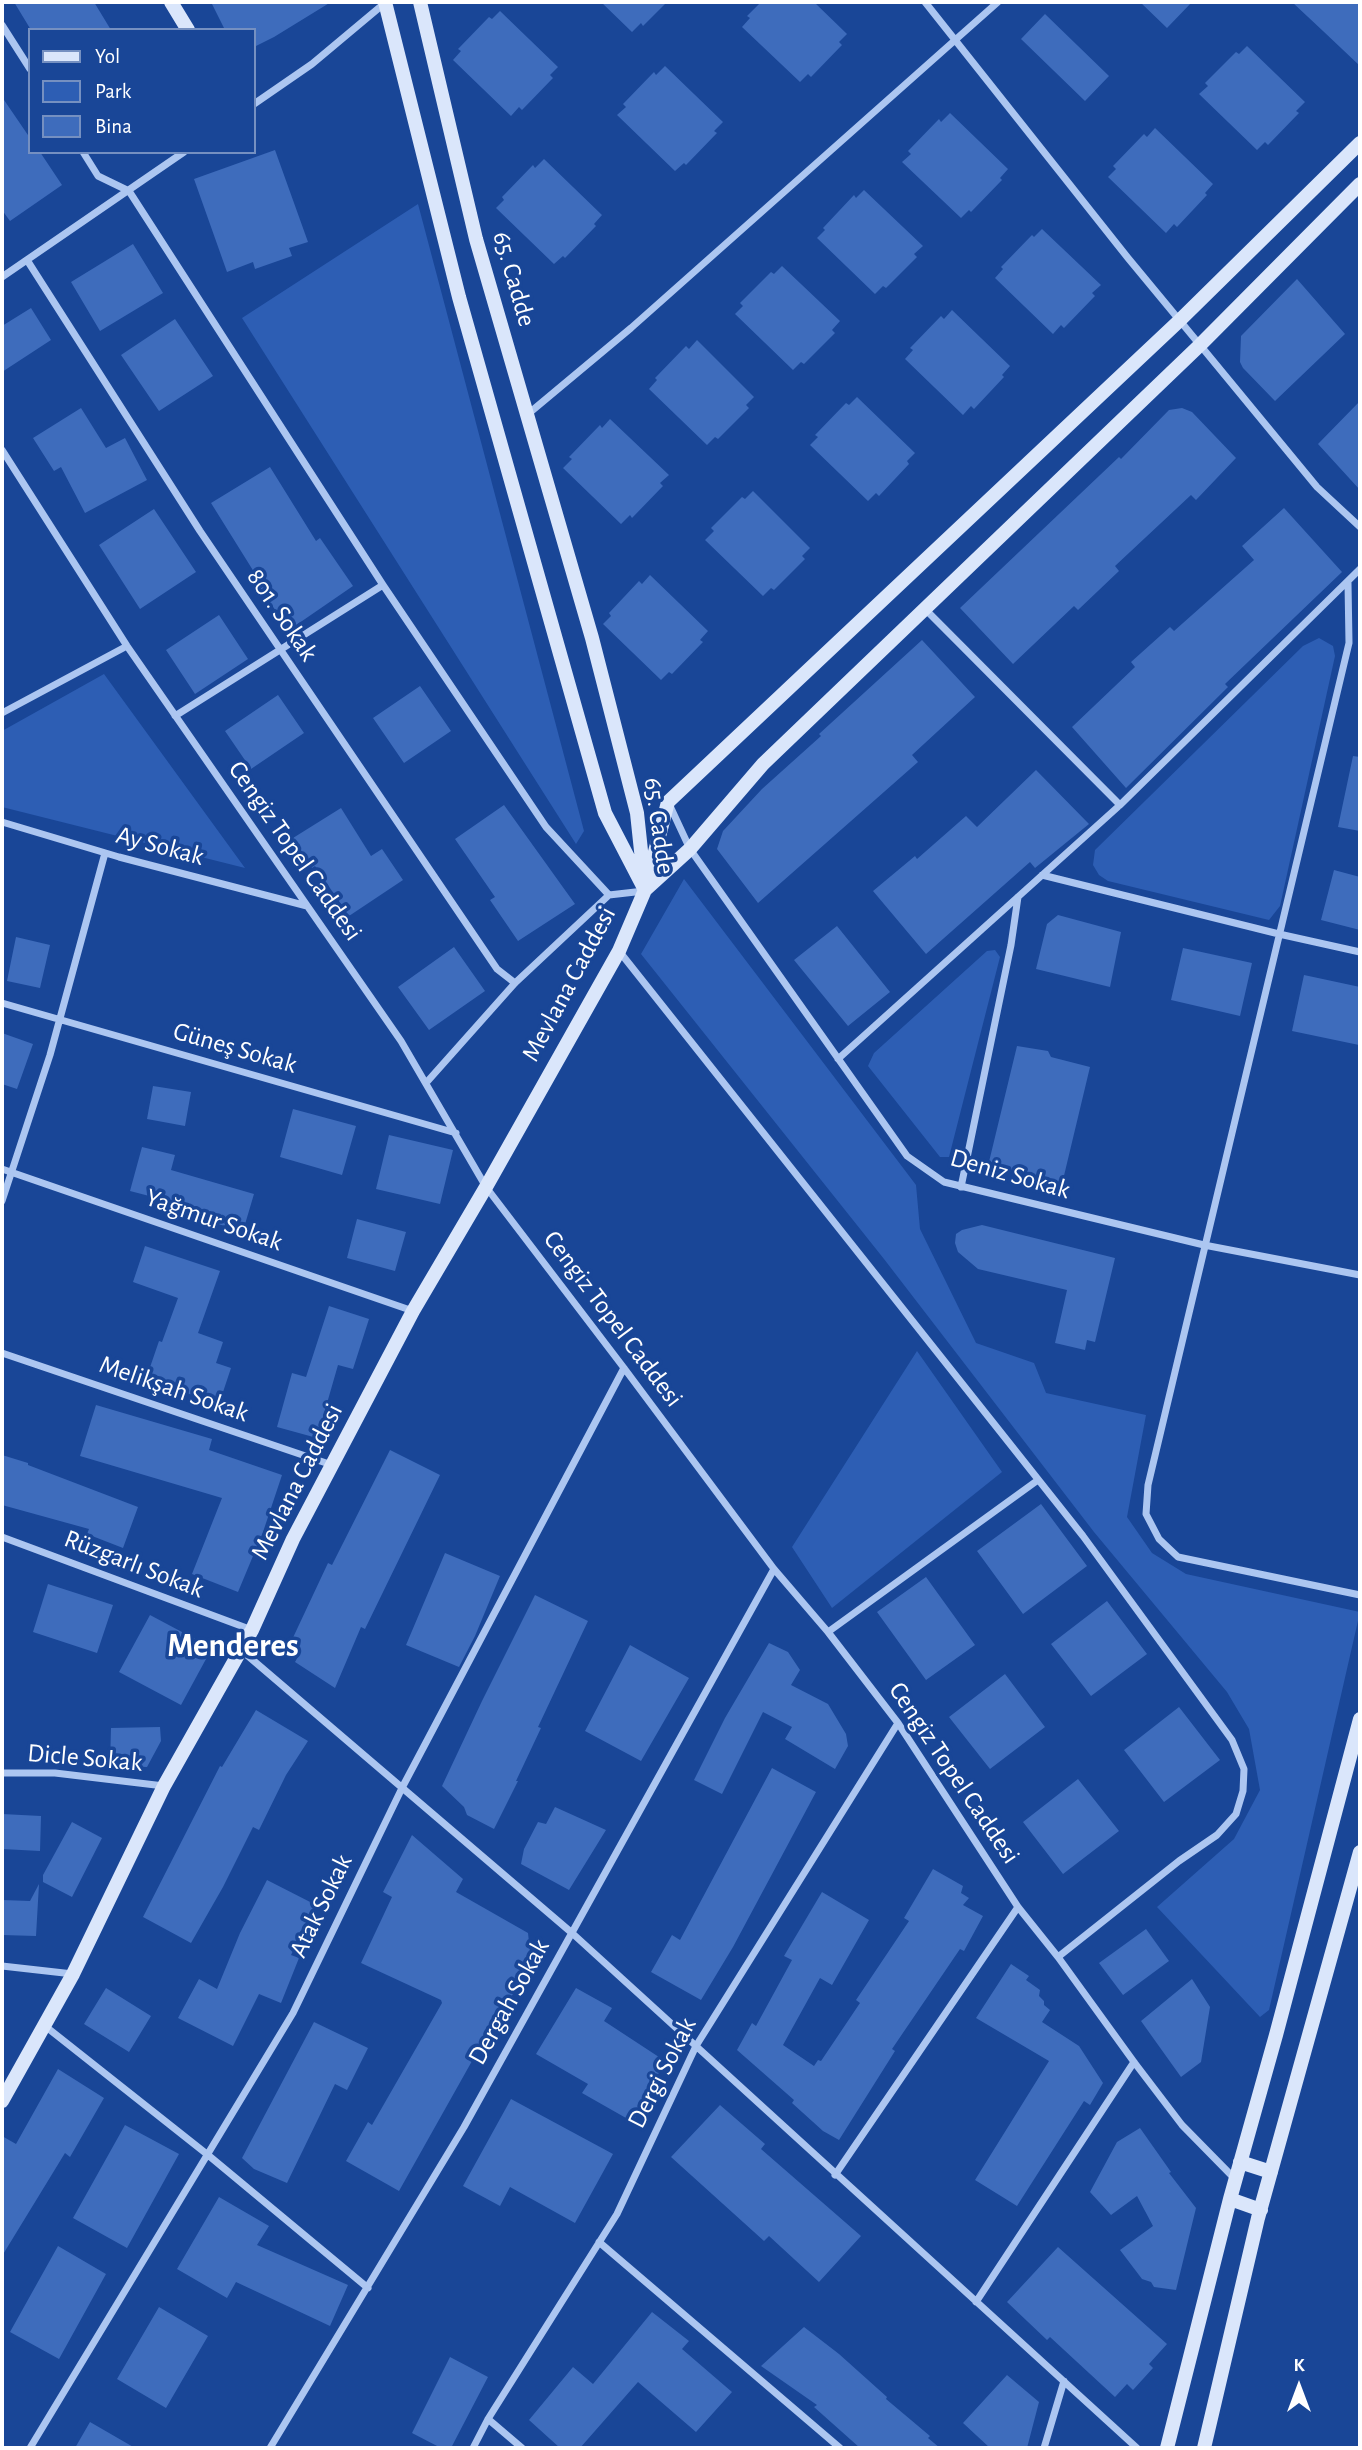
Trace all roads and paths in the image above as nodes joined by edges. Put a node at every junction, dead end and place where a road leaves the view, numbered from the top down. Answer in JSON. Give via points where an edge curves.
{"nodes":[{"id":1,"x":171,"y":2,"type":"edge"},
{"id":2,"x":385,"y":2,"type":"edge"},
{"id":3,"x":420,"y":2,"type":"edge"},
{"id":4,"x":925,"y":2,"type":"edge"},
{"id":5,"x":998,"y":2,"type":"edge"},
{"id":6,"x":2,"y":24,"type":"edge"},
{"id":7,"x":187,"y":28,"type":"edge"},
{"id":8,"x":955,"y":40,"type":"junction"},
{"id":9,"x":28,"y":66,"type":"edge"},
{"id":10,"x":256,"y":103,"type":"edge"},
{"id":11,"x":1360,"y":143,"type":"edge"},
{"id":12,"x":84,"y":154,"type":"edge"},
{"id":13,"x":181,"y":154,"type":"edge"},
{"id":14,"x":1360,"y":184,"type":"edge"},
{"id":15,"x":129,"y":191,"type":"junction"},
{"id":16,"x":27,"y":260,"type":"junction"},
{"id":17,"x":2,"y":277,"type":"edge"},
{"id":18,"x":1180,"y":321,"type":"junction"},
{"id":19,"x":1200,"y":345,"type":"junction"},
{"id":20,"x":527,"y":415,"type":"junction"},
{"id":21,"x":2,"y":450,"type":"edge"},
{"id":22,"x":1360,"y":527,"type":"edge"},
{"id":23,"x":1360,"y":569,"type":"edge"},
{"id":24,"x":1348,"y":583,"type":"junction"},
{"id":25,"x":383,"y":585,"type":"junction"},
{"id":26,"x":924,"y":609,"type":"junction"},
{"id":27,"x":127,"y":646,"type":"junction"},
{"id":28,"x":280,"y":650,"type":"junction"},
{"id":29,"x":2,"y":713,"type":"edge"},
{"id":30,"x":175,"y":716,"type":"junction"},
{"id":31,"x":668,"y":802,"type":"junction"},
{"id":32,"x":1120,"y":804,"type":"junction"},
{"id":33,"x":2,"y":822,"type":"edge"},
{"id":34,"x":690,"y":849,"type":"junction"},
{"id":35,"x":105,"y":853,"type":"junction"},
{"id":36,"x":1042,"y":875,"type":"junction"},
{"id":37,"x":645,"y":890,"type":"junction"},
{"id":38,"x":609,"y":895,"type":"junction"},
{"id":39,"x":1018,"y":896,"type":"junction"},
{"id":40,"x":307,"y":906,"type":"junction"},
{"id":41,"x":1279,"y":934,"type":"junction"},
{"id":42,"x":619,"y":951,"type":"junction"},
{"id":43,"x":1360,"y":952,"type":"edge"},
{"id":44,"x":515,"y":983,"type":"junction"},
{"id":45,"x":2,"y":1003,"type":"edge"},
{"id":46,"x":60,"y":1020,"type":"junction"},
{"id":47,"x":838,"y":1059,"type":"junction"},
{"id":48,"x":426,"y":1083,"type":"junction"},
{"id":49,"x":456,"y":1133,"type":"junction"},
{"id":50,"x":2,"y":1169,"type":"edge"},
{"id":51,"x":11,"y":1172,"type":"junction"},
{"id":52,"x":486,"y":1187,"type":"junction"},
{"id":53,"x":961,"y":1187,"type":"junction"},
{"id":54,"x":2,"y":1201,"type":"edge"},
{"id":55,"x":1204,"y":1245,"type":"junction"},
{"id":56,"x":1360,"y":1275,"type":"edge"},
{"id":57,"x":413,"y":1311,"type":"junction"},
{"id":58,"x":2,"y":1353,"type":"edge"},
{"id":59,"x":624,"y":1367,"type":"junction"},
{"id":60,"x":332,"y":1465,"type":"junction"},
{"id":61,"x":1038,"y":1480,"type":"junction"},
{"id":62,"x":2,"y":1537,"type":"edge"},
{"id":63,"x":774,"y":1569,"type":"junction"},
{"id":64,"x":1360,"y":1595,"type":"edge"},
{"id":65,"x":252,"y":1630,"type":"junction"},
{"id":66,"x":828,"y":1632,"type":"junction"},
{"id":67,"x":240,"y":1649,"type":"junction"},
{"id":68,"x":1360,"y":1719,"type":"edge"},
{"id":69,"x":898,"y":1723,"type":"junction"},
{"id":70,"x":2,"y":1773,"type":"edge"},
{"id":71,"x":164,"y":1786,"type":"junction"},
{"id":72,"x":403,"y":1786,"type":"junction"},
{"id":73,"x":1360,"y":1852,"type":"edge"},
{"id":74,"x":1018,"y":1907,"type":"junction"},
{"id":75,"x":572,"y":1933,"type":"junction"},
{"id":76,"x":1058,"y":1957,"type":"junction"},
{"id":77,"x":2,"y":1966,"type":"edge"},
{"id":78,"x":73,"y":1974,"type":"junction"},
{"id":79,"x":44,"y":2025,"type":"junction"},
{"id":80,"x":696,"y":2046,"type":"junction"},
{"id":81,"x":1134,"y":2062,"type":"junction"},
{"id":82,"x":2,"y":2101,"type":"edge"},
{"id":83,"x":208,"y":2155,"type":"junction"},
{"id":84,"x":1240,"y":2162,"type":"junction"},
{"id":85,"x":1271,"y":2172,"type":"junction"},
{"id":86,"x":835,"y":2175,"type":"junction"},
{"id":87,"x":1236,"y":2180,"type":"junction"},
{"id":88,"x":1230,"y":2199,"type":"junction"},
{"id":89,"x":1261,"y":2210,"type":"junction"},
{"id":90,"x":599,"y":2242,"type":"junction"},
{"id":91,"x":368,"y":2288,"type":"junction"},
{"id":92,"x":976,"y":2302,"type":"junction"},
{"id":93,"x":1064,"y":2381,"type":"junction"},
{"id":94,"x":488,"y":2419,"type":"junction"},
{"id":95,"x":30,"y":2448,"type":"edge"},
{"id":96,"x":270,"y":2448,"type":"edge"},
{"id":97,"x":473,"y":2448,"type":"edge"},
{"id":98,"x":522,"y":2448,"type":"edge"},
{"id":99,"x":840,"y":2448,"type":"edge"},
{"id":100,"x":1044,"y":2448,"type":"edge"},
{"id":101,"x":1138,"y":2448,"type":"edge"},
{"id":102,"x":1167,"y":2448,"type":"edge"},
{"id":103,"x":1204,"y":2448,"type":"edge"}],
"edges":[{"from":1,"to":7,"type":"street"},
{"from":2,"to":10,"type":"street","via":[[312,64]]},
{"from":2,"to":37,"type":"street","name":"65. Cadde","via":[[458,297],[601,800]]},
{"from":3,"to":20,"type":"street","name":"65. Cadde","via":[[476,239]]},
{"from":4,"to":8,"type":"street"},
{"from":5,"to":8,"type":"street"},
{"from":6,"to":9,"type":"street"},
{"from":8,"to":18,"type":"street"},
{"from":8,"to":20,"type":"street"},
{"from":11,"to":18,"type":"street"},
{"from":12,"to":15,"type":"street","via":[[98,176]]},
{"from":13,"to":15,"type":"street"},
{"from":14,"to":19,"type":"street"},
{"from":15,"to":16,"type":"street"},
{"from":15,"to":25,"type":"street"},
{"from":16,"to":17,"type":"street"},
{"from":16,"to":28,"type":"street","name":"801. Sokak"},
{"from":18,"to":19,"type":"street"},
{"from":18,"to":31,"type":"street"},
{"from":19,"to":22,"type":"street","via":[[1317,487]]},
{"from":19,"to":26,"type":"street"},
{"from":20,"to":37,"type":"street","name":"65. Cadde","via":[[637,813]]},
{"from":21,"to":27,"type":"street","name":"Cengiz Topel Caddesi"},
{"from":23,"to":24,"type":"street"},
{"from":24,"to":32,"type":"street"},
{"from":24,"to":41,"type":"street","via":[[1349,643]]},
{"from":25,"to":28,"type":"street"},
{"from":25,"to":38,"type":"street","via":[[545,827]]},
{"from":26,"to":32,"type":"street"},
{"from":26,"to":34,"type":"street","via":[[763,764]]},
{"from":27,"to":29,"type":"street"},
{"from":27,"to":30,"type":"street","name":"Cengiz Topel Caddesi"},
{"from":28,"to":30,"type":"street"},
{"from":28,"to":44,"type":"street","name":"801. Sokak","via":[[498,969]]},
{"from":30,"to":40,"type":"street","name":"Cengiz Topel Caddesi"},
{"from":31,"to":34,"type":"street","name":"Deniz Sokak"},
{"from":31,"to":37,"type":"street","name":"Mevlana Caddesi"},
{"from":32,"to":36,"type":"street"},
{"from":33,"to":35,"type":"street","name":"Ay Sokak"},
{"from":34,"to":37,"type":"street"},
{"from":34,"to":47,"type":"street","name":"Deniz Sokak"},
{"from":35,"to":40,"type":"street","name":"Ay Sokak"},
{"from":35,"to":46,"type":"street"},
{"from":36,"to":39,"type":"street"},
{"from":36,"to":41,"type":"street"},
{"from":37,"to":38,"type":"street"},
{"from":37,"to":42,"type":"street","name":"Mevlana Caddesi"},
{"from":38,"to":44,"type":"street"},
{"from":39,"to":47,"type":"street"},
{"from":39,"to":53,"type":"street","via":[[1012,945]]},
{"from":40,"to":48,"type":"street","name":"Cengiz Topel Caddesi"},
{"from":41,"to":43,"type":"street"},
{"from":41,"to":55,"type":"street"},
{"from":42,"to":52,"type":"street","name":"Mevlana Caddesi"},
{"from":42,"to":61,"type":"street"},
{"from":44,"to":48,"type":"street"},
{"from":45,"to":46,"type":"street","name":"Güneş Sokak"},
{"from":46,"to":49,"type":"street","name":"Güneş Sokak"},
{"from":46,"to":51,"type":"street"},
{"from":47,"to":53,"type":"street","name":"Deniz Sokak","via":[[906,1156],[944,1182]]},
{"from":48,"to":49,"type":"street","name":"Cengiz Topel Caddesi"},
{"from":49,"to":52,"type":"street","name":"Cengiz Topel Caddesi"},
{"from":50,"to":51,"type":"street","name":"Yağmur Sokak"},
{"from":51,"to":54,"type":"street"},
{"from":51,"to":57,"type":"street","name":"Yağmur Sokak"},
{"from":52,"to":57,"type":"street","name":"Mevlana Caddesi"},
{"from":52,"to":59,"type":"street","name":"Cengiz Topel Caddesi"},
{"from":53,"to":55,"type":"street","name":"Deniz Sokak"},
{"from":55,"to":56,"type":"street","name":"Deniz Sokak"},
{"from":55,"to":64,"type":"street","via":[[1148,1485],[1146,1514],[1159,1539],[1178,1557]]},
{"from":57,"to":60,"type":"street","name":"Mevlana Caddesi"},
{"from":58,"to":60,"type":"street","name":"Melikşah Sokak"},
{"from":59,"to":63,"type":"street","name":"Cengiz Topel Caddesi"},
{"from":59,"to":72,"type":"street","name":"Atak Sokak"},
{"from":60,"to":65,"type":"street","name":"Mevlana Caddesi"},
{"from":61,"to":66,"type":"street"},
{"from":61,"to":76,"type":"street","via":[[1232,1740],[1244,1769],[1236,1814],[1217,1835]]},
{"from":62,"to":65,"type":"street","name":"Rüzgarlı Sokak"},
{"from":63,"to":66,"type":"street","name":"Cengiz Topel Caddesi"},
{"from":63,"to":75,"type":"street","name":"Dergah Sokak"},
{"from":65,"to":67,"type":"street","name":"Mevlana Caddesi"},
{"from":66,"to":69,"type":"street","name":"Cengiz Topel Caddesi"},
{"from":67,"to":71,"type":"street","name":"Mevlana Caddesi"},
{"from":67,"to":72,"type":"street"},
{"from":68,"to":84,"type":"street"},
{"from":69,"to":74,"type":"street","name":"Cengiz Topel Caddesi"},
{"from":69,"to":80,"type":"street","name":"Dergi Sokak"},
{"from":70,"to":71,"type":"street","name":"Dicle Sokak","via":[[55,1773]]},
{"from":71,"to":78,"type":"street","name":"Mevlana Caddesi"},
{"from":72,"to":75,"type":"street"},
{"from":72,"to":83,"type":"street","name":"Atak Sokak","via":[[293,2012]]},
{"from":73,"to":85,"type":"street"},
{"from":74,"to":76,"type":"street","name":"Cengiz Topel Caddesi"},
{"from":74,"to":86,"type":"street"},
{"from":75,"to":80,"type":"street"},
{"from":75,"to":91,"type":"street","name":"Dergah Sokak"},
{"from":76,"to":81,"type":"street","name":"Cengiz Topel Caddesi"},
{"from":77,"to":78,"type":"street"},
{"from":78,"to":79,"type":"street","name":"Mevlana Caddesi"},
{"from":79,"to":82,"type":"street","name":"Mevlana Caddesi"},
{"from":79,"to":83,"type":"street"},
{"from":80,"to":86,"type":"street"},
{"from":80,"to":90,"type":"street","name":"Dergi Sokak","via":[[617,2214]]},
{"from":81,"to":87,"type":"street","name":"Cengiz Topel Caddesi","via":[[1182,2125]]},
{"from":81,"to":92,"type":"street"},
{"from":83,"to":91,"type":"street"},
{"from":83,"to":95,"type":"street","name":"Atak Sokak"},
{"from":84,"to":85,"type":"street"},
{"from":84,"to":87,"type":"street"},
{"from":85,"to":89,"type":"street"},
{"from":86,"to":92,"type":"street"},
{"from":87,"to":88,"type":"street"},
{"from":88,"to":89,"type":"street"},
{"from":88,"to":102,"type":"street"},
{"from":89,"to":103,"type":"street"},
{"from":90,"to":94,"type":"street","name":"Dergi Sokak"},
{"from":90,"to":99,"type":"street"},
{"from":91,"to":96,"type":"street","name":"Dergah Sokak"},
{"from":92,"to":93,"type":"street"},
{"from":93,"to":100,"type":"street"},
{"from":93,"to":101,"type":"street"},
{"from":94,"to":97,"type":"street","name":"Dergi Sokak"},
{"from":94,"to":98,"type":"street"}]}
